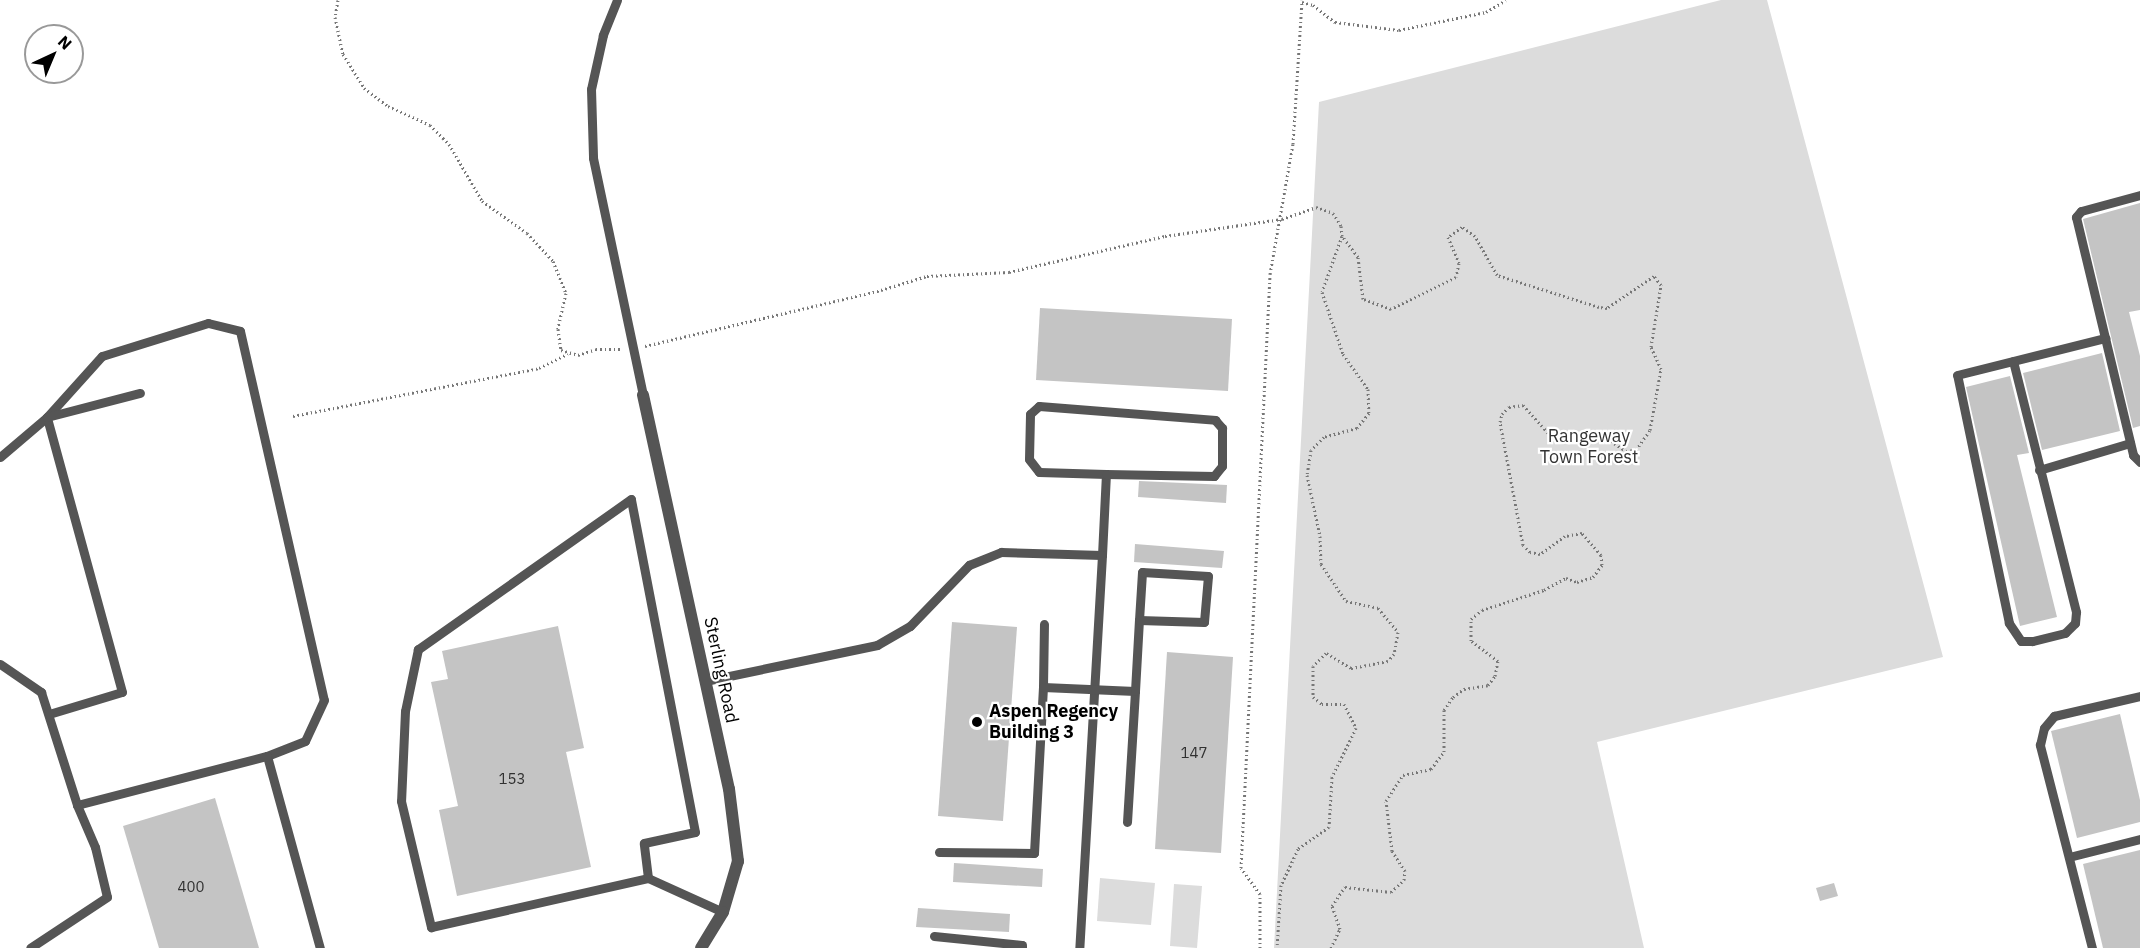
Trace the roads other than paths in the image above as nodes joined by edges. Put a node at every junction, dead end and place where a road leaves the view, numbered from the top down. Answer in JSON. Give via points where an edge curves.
{"nodes":[{"id":1,"x":618,"y":0,"type":"edge"},
{"id":2,"x":2140,"y":195,"type":"edge"},
{"id":3,"x":2105,"y":338,"type":"junction"},
{"id":4,"x":2013,"y":361,"type":"junction"},
{"id":5,"x":140,"y":393,"type":"dead end"},
{"id":6,"x":643,"y":394,"type":"joint"},
{"id":7,"x":47,"y":417,"type":"junction"},
{"id":8,"x":2130,"y":443,"type":"junction"},
{"id":9,"x":0,"y":457,"type":"edge"},
{"id":10,"x":2140,"y":462,"type":"edge"},
{"id":11,"x":2039,"y":470,"type":"junction"},
{"id":12,"x":1106,"y":474,"type":"junction"},
{"id":13,"x":1102,"y":555,"type":"junction"},
{"id":14,"x":1139,"y":620,"type":"junction"},
{"id":15,"x":1044,"y":624,"type":"dead end"},
{"id":16,"x":0,"y":664,"type":"edge"},
{"id":17,"x":705,"y":681,"type":"junction"},
{"id":18,"x":1043,"y":687,"type":"junction"},
{"id":19,"x":1092,"y":689,"type":"junction"},
{"id":20,"x":1135,"y":691,"type":"junction"},
{"id":21,"x":2140,"y":696,"type":"edge"},
{"id":22,"x":49,"y":714,"type":"junction"},
{"id":23,"x":267,"y":756,"type":"junction"},
{"id":24,"x":77,"y":805,"type":"junction"},
{"id":25,"x":1127,"y":822,"type":"dead end"},
{"id":26,"x":2140,"y":839,"type":"edge"},
{"id":27,"x":939,"y":852,"type":"dead end"},
{"id":28,"x":2069,"y":857,"type":"junction"},
{"id":29,"x":648,"y":878,"type":"junction"},
{"id":30,"x":723,"y":912,"type":"junction"},
{"id":31,"x":934,"y":936,"type":"dead end"},
{"id":32,"x":30,"y":948,"type":"edge"},
{"id":33,"x":321,"y":948,"type":"edge"},
{"id":34,"x":701,"y":948,"type":"edge"},
{"id":35,"x":1022,"y":948,"type":"edge"},
{"id":36,"x":1079,"y":948,"type":"edge"},
{"id":37,"x":2092,"y":948,"type":"edge"}],
"edges":[{"from":1,"to":6,"type":"lane","via":[[603,35],[591,88],[593,158]]},
{"from":2,"to":3,"type":"lane","via":[[2081,211],[2076,217]]},
{"from":3,"to":4,"type":"lane"},
{"from":3,"to":8,"type":"lane"},
{"from":4,"to":11,"type":"lane"},
{"from":4,"to":11,"type":"lane","via":[[1957,375],[1956,384],[2009,623],[2021,641],[2065,633],[2075,623],[2076,612]]},
{"from":5,"to":7,"type":"lane"},
{"from":6,"to":17,"type":"street","name":"Sterling Road"},
{"from":7,"to":9,"type":"lane"},
{"from":7,"to":22,"type":"lane","via":[[122,692]]},
{"from":7,"to":23,"type":"lane","via":[[102,356],[208,323],[240,331],[324,700],[305,741]]},
{"from":8,"to":10,"type":"lane"},
{"from":8,"to":11,"type":"lane"},
{"from":12,"to":12,"type":"lane","via":[[1039,472],[1029,459],[1030,414],[1039,406],[1215,420],[1222,428],[1222,466],[1214,476]]},
{"from":12,"to":13,"type":"lane"},
{"from":13,"to":17,"type":"lane","via":[[1000,552],[969,565],[910,626],[877,645]]},
{"from":13,"to":19,"type":"lane"},
{"from":14,"to":14,"type":"lane","via":[[1142,572],[1208,576],[1204,622]]},
{"from":14,"to":20,"type":"lane"},
{"from":15,"to":18,"type":"lane"},
{"from":16,"to":22,"type":"lane","via":[[41,692]]},
{"from":17,"to":30,"type":"street","name":"Sterling Road","via":[[729,789],[738,861]]},
{"from":18,"to":19,"type":"lane"},
{"from":18,"to":27,"type":"lane","via":[[1034,853]]},
{"from":19,"to":20,"type":"lane"},
{"from":19,"to":36,"type":"lane"},
{"from":20,"to":25,"type":"lane"},
{"from":21,"to":28,"type":"lane","via":[[2054,716],[2044,728],[2040,745]]},
{"from":22,"to":24,"type":"lane"},
{"from":23,"to":24,"type":"lane"},
{"from":23,"to":33,"type":"lane"},
{"from":24,"to":32,"type":"lane","via":[[95,847],[107,897]]},
{"from":26,"to":28,"type":"lane"},
{"from":28,"to":37,"type":"lane"},
{"from":29,"to":29,"type":"lane","via":[[431,927],[401,801],[405,711],[417,649],[631,499],[695,832],[644,843]]},
{"from":29,"to":30,"type":"lane"},
{"from":30,"to":34,"type":"street","name":"Sterling Road"},
{"from":31,"to":35,"type":"lane"}]}
